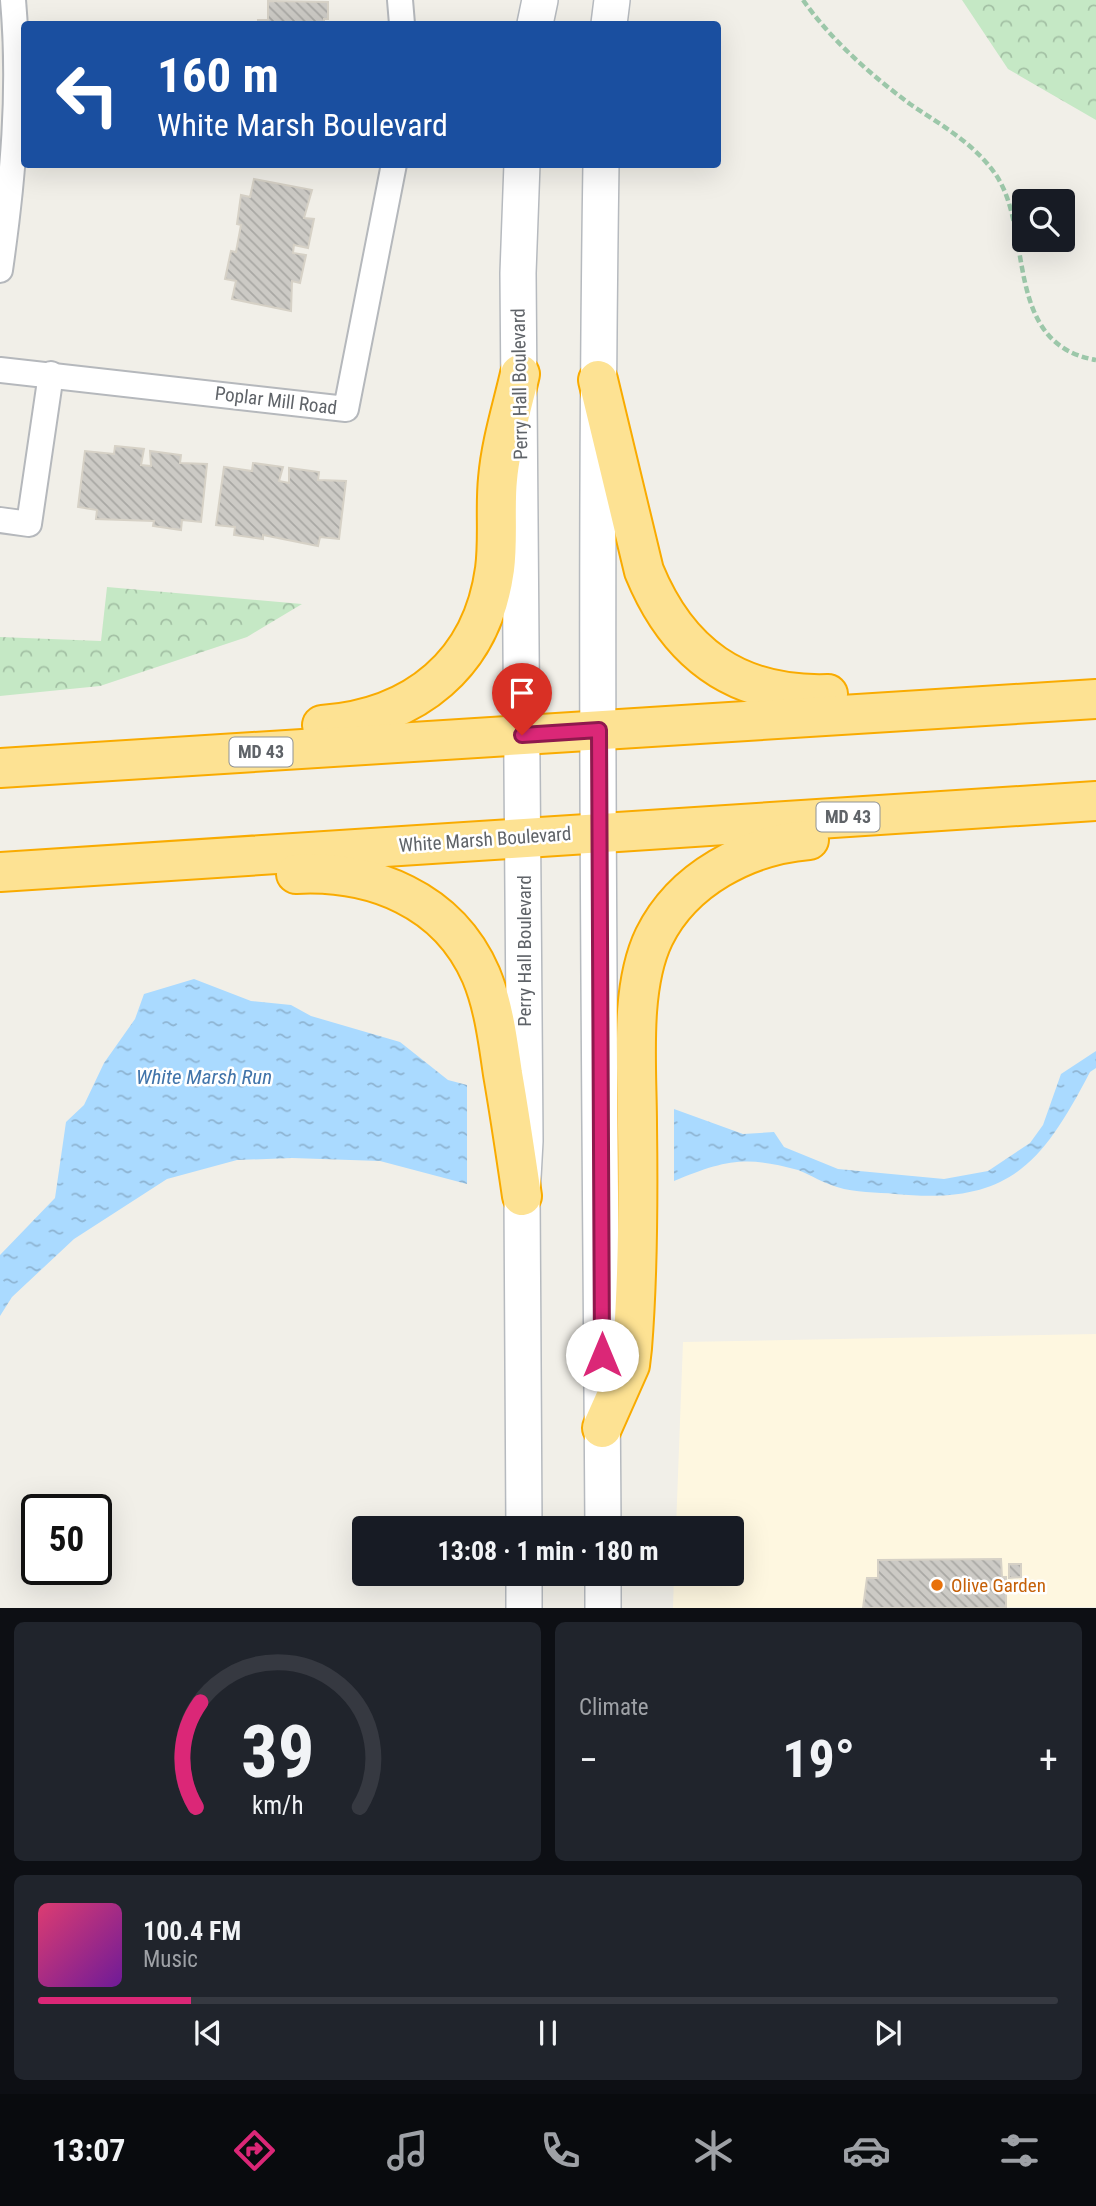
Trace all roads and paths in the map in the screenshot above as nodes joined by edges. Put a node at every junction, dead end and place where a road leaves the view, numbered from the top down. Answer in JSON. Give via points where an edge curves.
{"nodes":[{"id":1,"x":13,"y":0,"type":"edge"},
{"id":2,"x":400,"y":0,"type":"edge"},
{"id":3,"x":540,"y":0,"type":"edge"},
{"id":4,"x":612,"y":0,"type":"edge"},
{"id":5,"x":803,"y":0,"type":"edge"},
{"id":6,"x":402,"y":21,"type":"edge"},
{"id":7,"x":536,"y":21,"type":"edge"},
{"id":8,"x":610,"y":21,"type":"edge"},
{"id":9,"x":393,"y":168,"type":"edge"},
{"id":10,"x":522,"y":168,"type":"edge"},
{"id":11,"x":601,"y":168,"type":"edge"},
{"id":12,"x":0,"y":270,"type":"edge"},
{"id":13,"x":1096,"y":360,"type":"edge"},
{"id":14,"x":0,"y":370,"type":"edge"},
{"id":15,"x":51,"y":374,"type":"junction"},
{"id":16,"x":520,"y":374,"type":"junction"},
{"id":17,"x":598,"y":380,"type":"junction"},
{"id":18,"x":0,"y":520,"type":"edge"},
{"id":19,"x":1096,"y":699,"type":"edge"},
{"id":20,"x":1005,"y":705,"type":"junction"},
{"id":21,"x":599,"y":730,"type":"junction"},
{"id":22,"x":522,"y":735,"type":"junction"},
{"id":23,"x":0,"y":756,"type":"edge"},
{"id":24,"x":0,"y":768,"type":"edge"},
{"id":25,"x":1096,"y":800,"type":"edge"},
{"id":26,"x":1096,"y":819,"type":"edge"},
{"id":27,"x":599,"y":832,"type":"junction"},
{"id":28,"x":523,"y":836,"type":"junction"},
{"id":29,"x":0,"y":872,"type":"edge"},
{"id":30,"x":0,"y":890,"type":"edge"},
{"id":31,"x":522,"y":1196,"type":"junction"},
{"id":32,"x":602,"y":1428,"type":"junction"},
{"id":33,"x":524,"y":1516,"type":"edge"},
{"id":34,"x":603,"y":1516,"type":"edge"},
{"id":35,"x":524,"y":1586,"type":"edge"},
{"id":36,"x":603,"y":1586,"type":"edge"},
{"id":37,"x":524,"y":1608,"type":"edge"},
{"id":38,"x":603,"y":1608,"type":"edge"}],
"edges":[{"from":1,"to":12,"type":"street","via":[[17,85]]},
{"from":2,"to":6,"type":"street"},
{"from":3,"to":7,"type":"main road"},
{"from":4,"to":8,"type":"main road"},
{"from":5,"to":13,"type":"path","via":[[845,48],[891,89],[964,141],[997,176],[1036,314],[1059,345]]},
{"from":9,"to":15,"type":"street","name":"Poplar Mill Road","via":[[346,409]]},
{"from":10,"to":16,"type":"main road","name":"Perry Hall Boulevard"},
{"from":11,"to":17,"type":"main road"},
{"from":14,"to":15,"type":"street","name":"Poplar Mill Road"},
{"from":15,"to":18,"type":"street","via":[[29,524]]},
{"from":16,"to":22,"type":"main road","name":"Perry Hall Boulevard"},
{"from":16,"to":23,"type":"highway","via":[[501,452],[495,565],[484,615],[470,645],[418,697],[353,723],[97,743]]},
{"from":17,"to":20,"type":"highway","via":[[644,571],[655,599],[693,647],[717,667],[767,691],[799,695],[970,689]]},
{"from":17,"to":21,"type":"main road"},
{"from":19,"to":20,"type":"highway","number":"MD 43"},
{"from":20,"to":21,"type":"highway","number":"MD 43"},
{"from":21,"to":22,"type":"highway","number":"MD 43"},
{"from":21,"to":27,"type":"main road"},
{"from":22,"to":24,"type":"highway","number":"MD 43"},
{"from":22,"to":28,"type":"main road","name":"Perry Hall Boulevard"},
{"from":25,"to":27,"type":"highway","name":"White Marsh Boulevard","number":"MD 43"},
{"from":26,"to":32,"type":"highway","via":[[778,843],[744,854],[717,870],[678,903],[654,937],[640,986],[638,1235],[632,1348],[630,1365]]},
{"from":27,"to":28,"type":"highway","name":"White Marsh Boulevard","number":"MD 43"},
{"from":27,"to":32,"type":"main road"},
{"from":28,"to":29,"type":"highway","name":"White Marsh Boulevard","number":"MD 43"},
{"from":28,"to":31,"type":"main road","name":"Perry Hall Boulevard"},
{"from":30,"to":31,"type":"highway","via":[[335,873],[362,877],[409,895],[453,935],[480,971],[488,993]]},
{"from":31,"to":33,"type":"main road","name":"Perry Hall Boulevard"},
{"from":32,"to":34,"type":"main road"},
{"from":35,"to":37,"type":"main road"},
{"from":36,"to":38,"type":"main road"}]}
